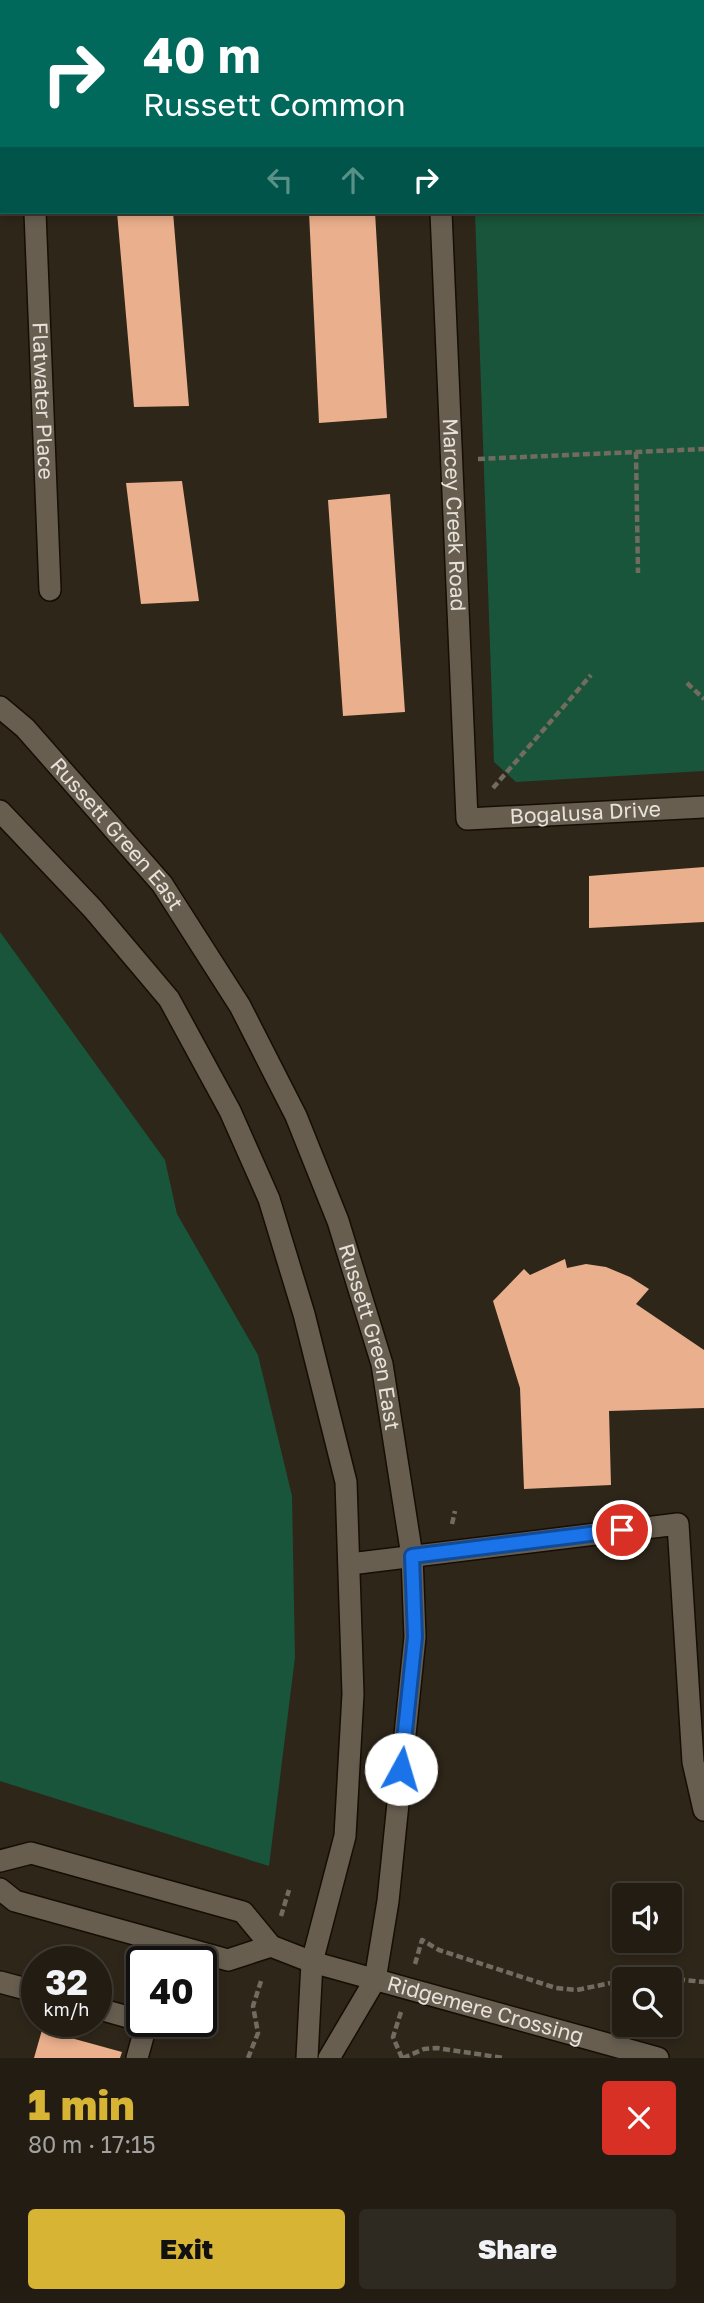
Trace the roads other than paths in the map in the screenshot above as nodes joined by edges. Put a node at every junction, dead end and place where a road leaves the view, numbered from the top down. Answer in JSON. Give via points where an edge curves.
{"nodes":[{"id":1,"x":35,"y":214,"type":"edge"},
{"id":2,"x":441,"y":214,"type":"edge"},
{"id":3,"x":50,"y":590,"type":"dead end"},
{"id":4,"x":0,"y":707,"type":"edge"},
{"id":5,"x":704,"y":807,"type":"edge"},
{"id":6,"x":0,"y":811,"type":"edge"},
{"id":7,"x":467,"y":819,"type":"joint"},
{"id":8,"x":412,"y":1556,"type":"junction"},
{"id":9,"x":350,"y":1564,"type":"junction"},
{"id":10,"x":704,"y":1810,"type":"edge"},
{"id":11,"x":0,"y":1861,"type":"edge"},
{"id":12,"x":0,"y":1889,"type":"edge"},
{"id":13,"x":271,"y":1946,"type":"junction"},
{"id":14,"x":312,"y":1962,"type":"junction"},
{"id":15,"x":374,"y":1980,"type":"junction"},
{"id":16,"x":0,"y":1982,"type":"edge"},
{"id":17,"x":21,"y":1988,"type":"edge"},
{"id":18,"x":143,"y":2037,"type":"edge"},
{"id":19,"x":137,"y":2058,"type":"edge"},
{"id":20,"x":307,"y":2058,"type":"edge"},
{"id":21,"x":329,"y":2058,"type":"edge"},
{"id":22,"x":658,"y":2058,"type":"edge"}],
"edges":[{"from":1,"to":3,"type":"street","name":"Flatwater Place"},
{"from":2,"to":7,"type":"street","name":"Marcey Creek Road"},
{"from":4,"to":8,"type":"street","name":"Russett Green East","via":[[25,728],[162,884],[240,1006],[296,1116],[338,1221],[382,1364]]},
{"from":5,"to":7,"type":"street","name":"Bogalusa Drive"},
{"from":6,"to":9,"type":"street","via":[[93,909],[169,999],[230,1111],[269,1199],[304,1314],[346,1482]]},
{"from":8,"to":9,"type":"street"},
{"from":8,"to":10,"type":"street","via":[[678,1524],[693,1762]]},
{"from":8,"to":15,"type":"street","name":"Russett Green East","via":[[415,1637],[388,1902]]},
{"from":9,"to":14,"type":"street","via":[[353,1694],[345,1836]]},
{"from":11,"to":13,"type":"street","via":[[31,1853],[243,1912]]},
{"from":12,"to":13,"type":"street","via":[[15,1901],[228,1960]]},
{"from":13,"to":14,"type":"street","name":"Ridgemere Crossing"},
{"from":14,"to":15,"type":"street","name":"Ridgemere Crossing"},
{"from":14,"to":20,"type":"street"},
{"from":15,"to":21,"type":"street","name":"Russett Green East"},
{"from":15,"to":22,"type":"street","name":"Ridgemere Crossing"},
{"from":16,"to":17,"type":"street"},
{"from":18,"to":19,"type":"street"}]}
